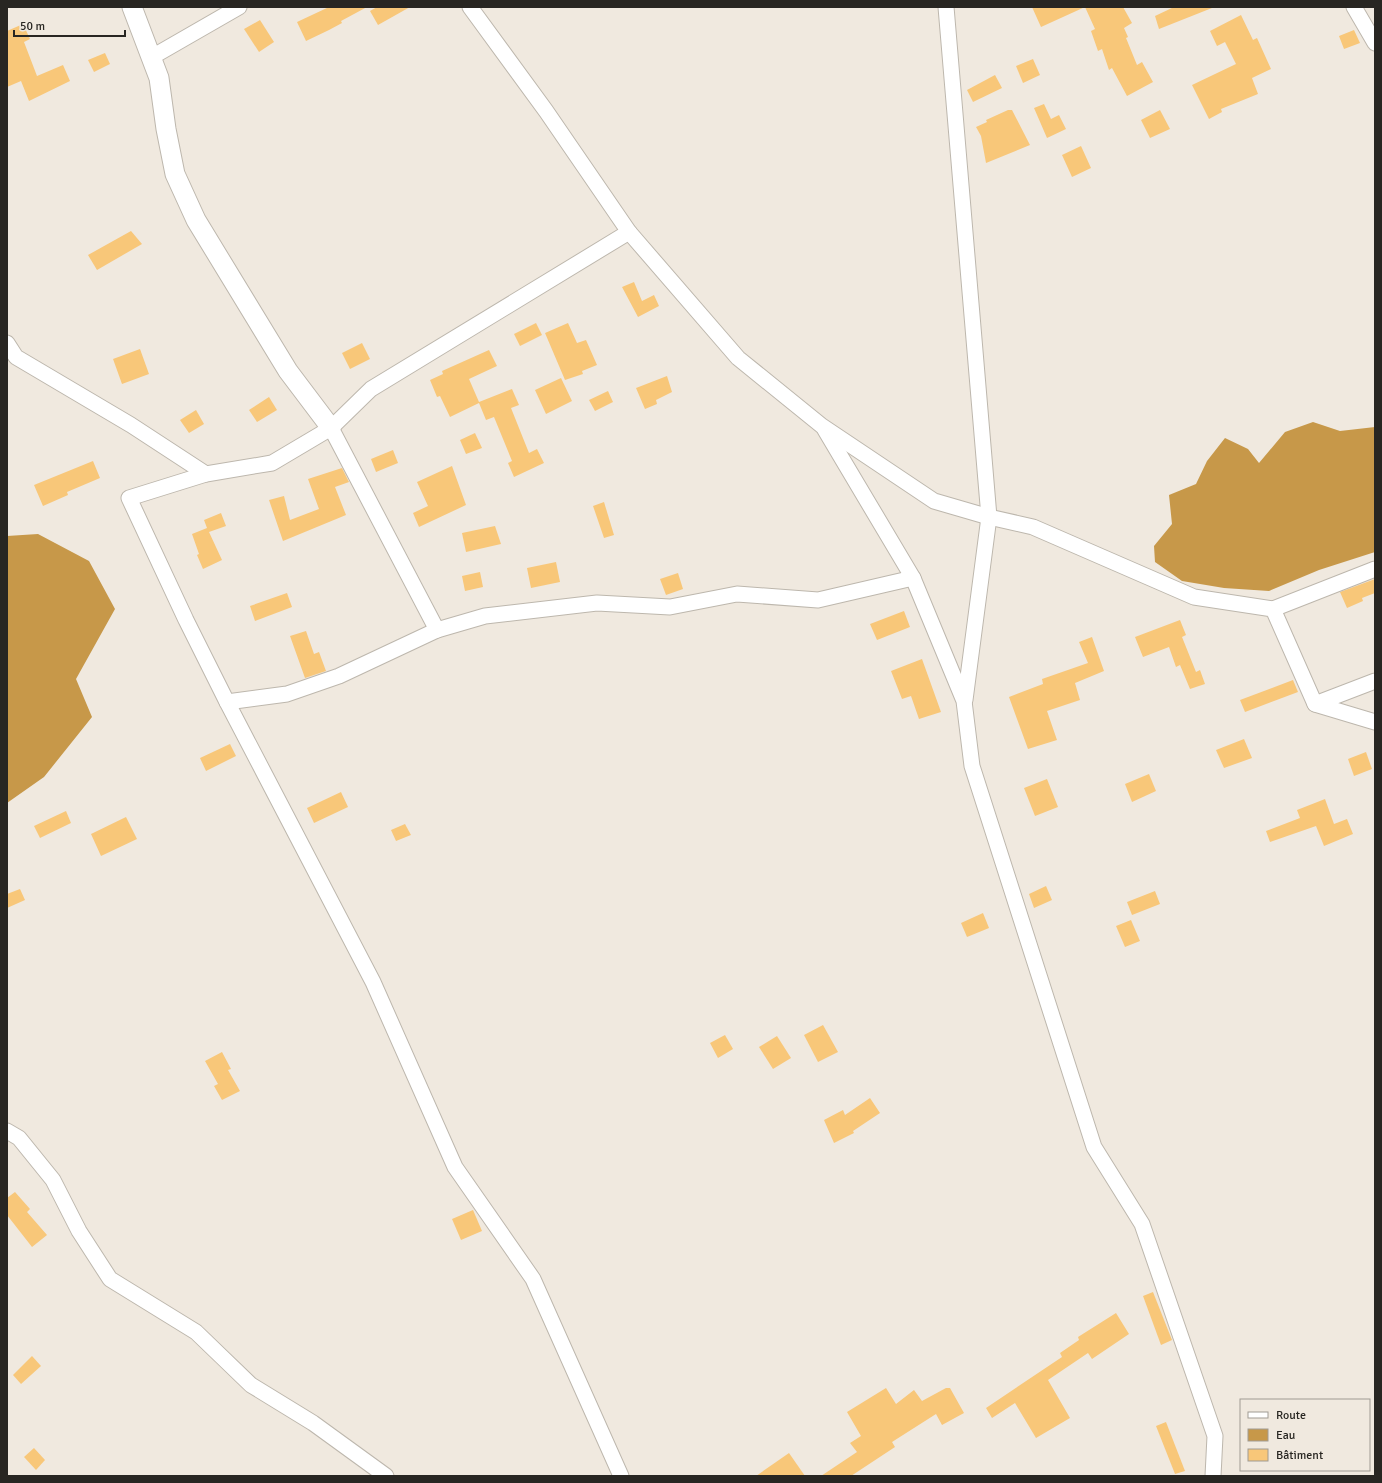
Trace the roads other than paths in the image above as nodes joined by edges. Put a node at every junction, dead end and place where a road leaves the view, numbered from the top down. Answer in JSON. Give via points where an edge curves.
{"nodes":[{"id":1,"x":132,"y":7,"type":"edge"},
{"id":2,"x":239,"y":7,"type":"edge"},
{"id":3,"x":470,"y":7,"type":"edge"},
{"id":4,"x":946,"y":7,"type":"edge"},
{"id":5,"x":1354,"y":7,"type":"edge"},
{"id":6,"x":1375,"y":43,"type":"edge"},
{"id":7,"x":152,"y":57,"type":"junction"},
{"id":8,"x":629,"y":232,"type":"junction"},
{"id":9,"x":7,"y":343,"type":"edge"},
{"id":10,"x":822,"y":426,"type":"junction"},
{"id":11,"x":332,"y":428,"type":"junction"},
{"id":12,"x":206,"y":474,"type":"junction"},
{"id":13,"x":989,"y":517,"type":"junction"},
{"id":14,"x":1375,"y":568,"type":"edge"},
{"id":15,"x":913,"y":578,"type":"junction"},
{"id":16,"x":1273,"y":609,"type":"junction"},
{"id":17,"x":438,"y":630,"type":"junction"},
{"id":18,"x":1375,"y":681,"type":"edge"},
{"id":19,"x":964,"y":701,"type":"junction"},
{"id":20,"x":227,"y":702,"type":"junction"},
{"id":21,"x":1315,"y":704,"type":"junction"},
{"id":22,"x":1375,"y":722,"type":"edge"},
{"id":23,"x":7,"y":1131,"type":"edge"},
{"id":24,"x":386,"y":1476,"type":"edge"},
{"id":25,"x":621,"y":1476,"type":"edge"},
{"id":26,"x":1213,"y":1476,"type":"edge"}],
"edges":[{"from":1,"to":7,"type":"street"},
{"from":2,"to":7,"type":"street"},
{"from":3,"to":8,"type":"street"},
{"from":4,"to":13,"type":"street"},
{"from":5,"to":6,"type":"street"},
{"from":7,"to":11,"type":"street","via":[[159,78],[175,174],[196,220],[288,371]]},
{"from":8,"to":10,"type":"street","via":[[738,358]]},
{"from":8,"to":11,"type":"street","via":[[371,390]]},
{"from":9,"to":12,"type":"street","via":[[16,357]]},
{"from":10,"to":13,"type":"street","via":[[934,501]]},
{"from":10,"to":15,"type":"street"},
{"from":11,"to":12,"type":"street","via":[[272,463]]},
{"from":11,"to":17,"type":"street"},
{"from":12,"to":20,"type":"street","via":[[129,498]]},
{"from":13,"to":16,"type":"street","via":[[1033,527],[1194,597]]},
{"from":13,"to":19,"type":"street"},
{"from":14,"to":16,"type":"street"},
{"from":15,"to":17,"type":"street","via":[[818,600],[737,594],[670,607],[596,602],[485,616]]},
{"from":15,"to":19,"type":"street"},
{"from":16,"to":21,"type":"street"},
{"from":17,"to":20,"type":"street","via":[[324,682],[287,694]]},
{"from":18,"to":21,"type":"street"},
{"from":19,"to":26,"type":"street","via":[[972,766],[1094,1147],[1142,1224],[1214,1436]]},
{"from":20,"to":25,"type":"street","via":[[373,982],[455,1167],[533,1279]]},
{"from":21,"to":22,"type":"street"},
{"from":23,"to":24,"type":"street","via":[[19,1138],[53,1180],[79,1231],[110,1279],[196,1332],[251,1385],[313,1423]]}]}
